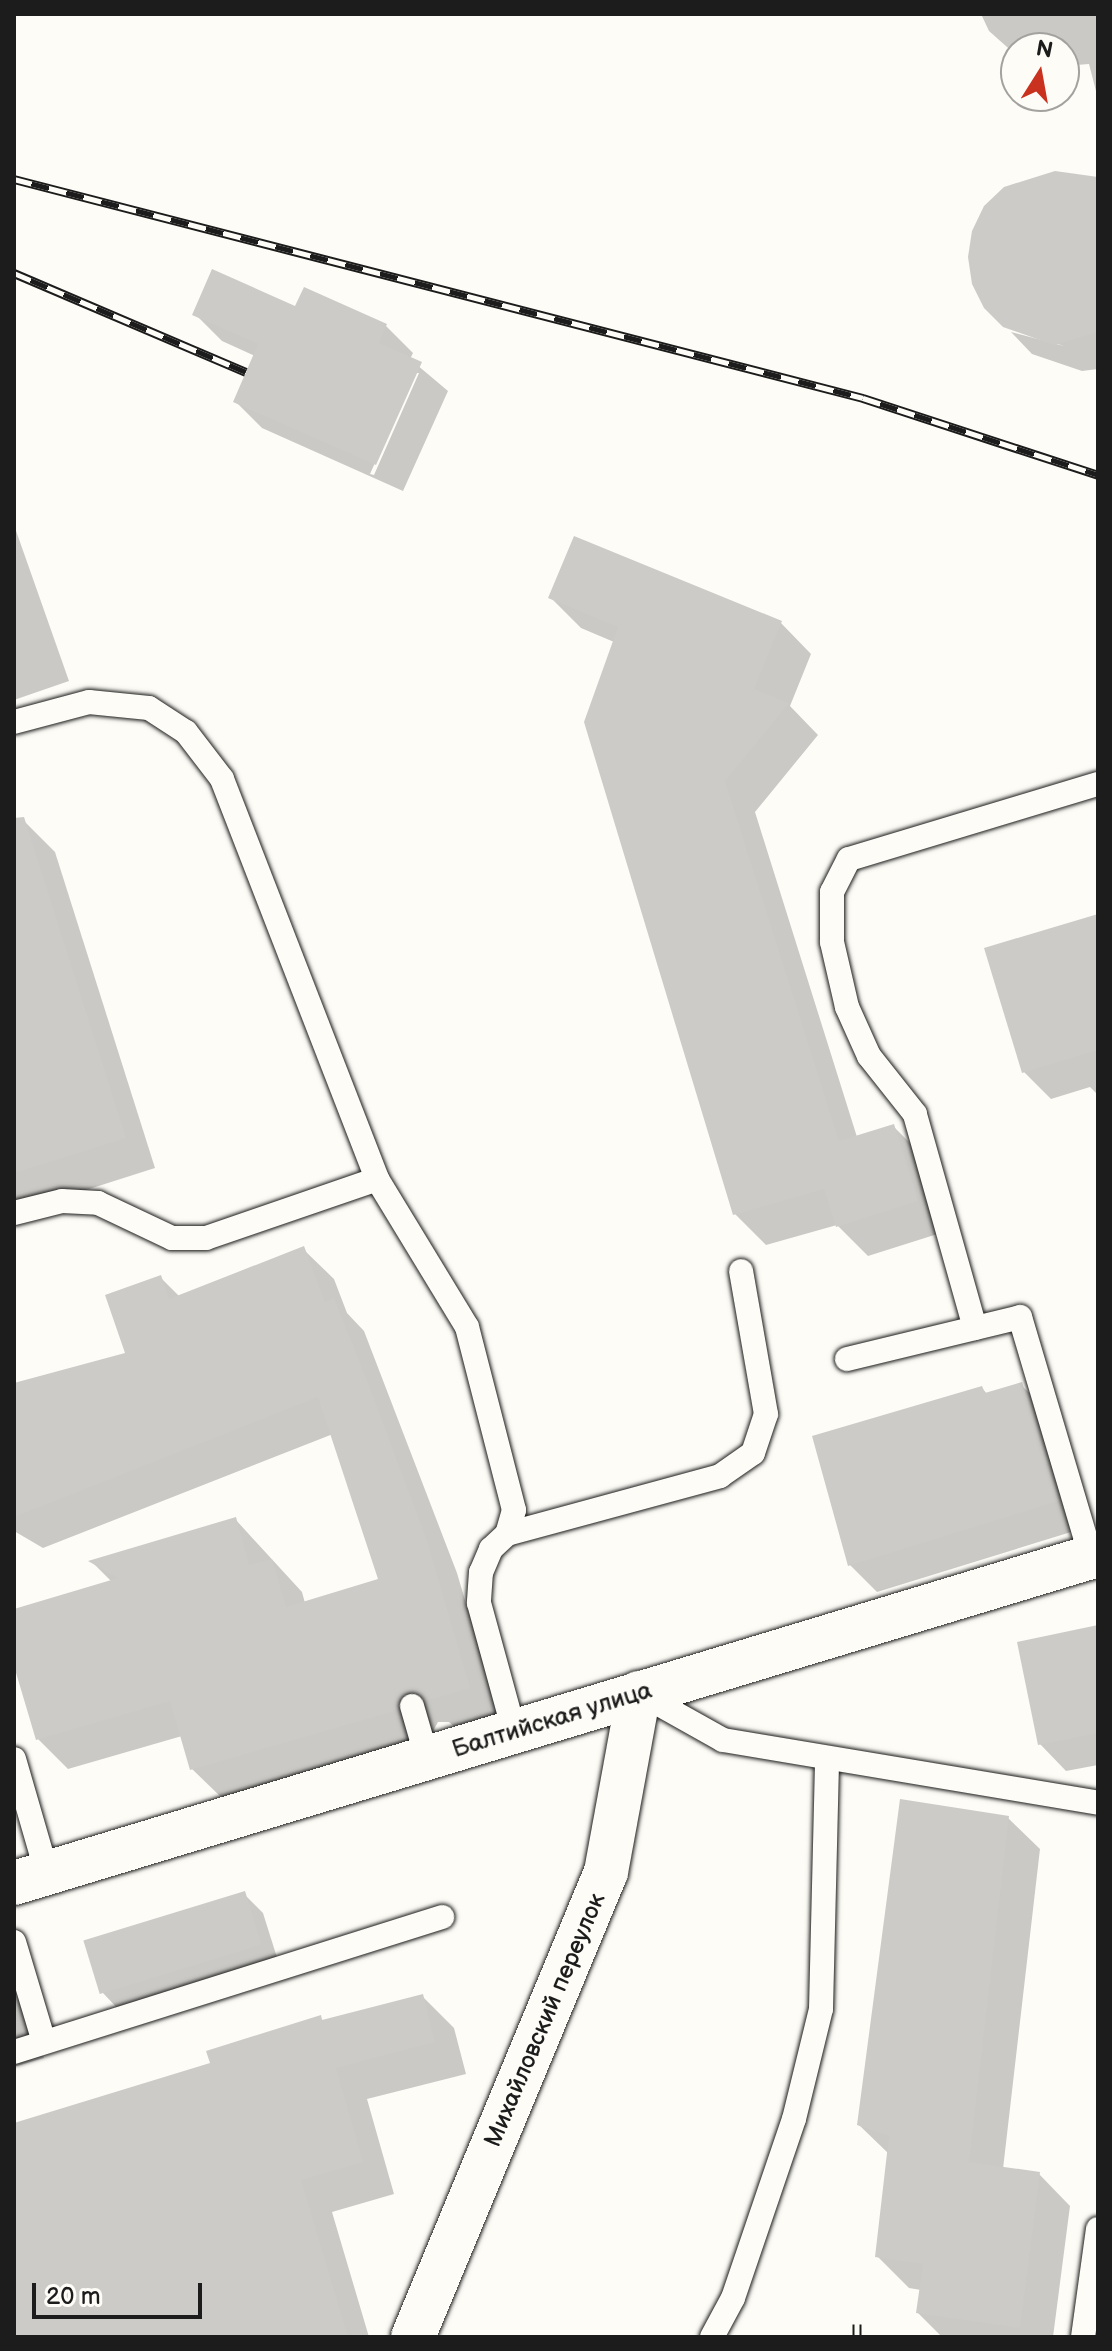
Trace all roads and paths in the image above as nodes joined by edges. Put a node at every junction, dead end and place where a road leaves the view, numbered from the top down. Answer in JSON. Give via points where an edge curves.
{"nodes":[{"id":1,"x":14,"y":722,"type":"edge"},
{"id":2,"x":1098,"y":784,"type":"edge"},
{"id":3,"x":377,"y":1179,"type":"junction"},
{"id":4,"x":14,"y":1213,"type":"edge"},
{"id":5,"x":741,"y":1271,"type":"dead end"},
{"id":6,"x":975,"y":1328,"type":"junction"},
{"id":7,"x":847,"y":1359,"type":"dead end"},
{"id":8,"x":507,"y":1534,"type":"junction"},
{"id":9,"x":1091,"y":1557,"type":"joint"},
{"id":10,"x":639,"y":1693,"type":"junction"},
{"id":11,"x":412,"y":1706,"type":"dead end"},
{"id":12,"x":514,"y":1731,"type":"junction"},
{"id":13,"x":427,"y":1758,"type":"junction"},
{"id":14,"x":827,"y":1758,"type":"junction"},
{"id":15,"x":14,"y":1759,"type":"edge"},
{"id":16,"x":1098,"y":1803,"type":"edge"},
{"id":17,"x":31,"y":1878,"type":"edge"},
{"id":18,"x":442,"y":1917,"type":"dead end"},
{"id":19,"x":14,"y":1942,"type":"edge"},
{"id":20,"x":44,"y":2042,"type":"junction"},
{"id":21,"x":14,"y":2052,"type":"edge"},
{"id":22,"x":1098,"y":2229,"type":"edge"},
{"id":23,"x":413,"y":2337,"type":"edge"},
{"id":24,"x":712,"y":2337,"type":"edge"},
{"id":25,"x":1083,"y":2337,"type":"edge"}],
"edges":[{"from":1,"to":3,"type":"lane","via":[[89,702],[149,708],[186,732],[222,779]]},
{"from":2,"to":6,"type":"lane","via":[[849,859],[832,892],[832,942],[847,1007],[869,1056],[915,1114]]},
{"from":3,"to":4,"type":"lane","via":[[206,1238],[172,1238],[98,1203],[62,1201]]},
{"from":3,"to":8,"type":"lane","via":[[467,1327],[510,1485],[514,1510]]},
{"from":5,"to":8,"type":"lane","via":[[766,1414],[753,1453],[720,1476]]},
{"from":6,"to":7,"type":"lane"},
{"from":6,"to":9,"type":"lane","via":[[1020,1317]]},
{"from":8,"to":12,"type":"lane","via":[[491,1549],[481,1572],[479,1603]]},
{"from":9,"to":10,"type":"street","name":"Балтийская улица"},
{"from":10,"to":12,"type":"street","name":"Балтийская улица"},
{"from":10,"to":14,"type":"lane","via":[[723,1740]]},
{"from":10,"to":23,"type":"street","name":"Михайловский переулок","via":[[606,1872]]},
{"from":11,"to":13,"type":"lane"},
{"from":12,"to":13,"type":"street","name":"Балтийская улица"},
{"from":13,"to":17,"type":"street","name":"Балтийская улица"},
{"from":14,"to":16,"type":"lane"},
{"from":14,"to":24,"type":"lane","via":[[821,2009],[794,2119],[733,2298]]},
{"from":15,"to":17,"type":"lane"},
{"from":18,"to":20,"type":"lane"},
{"from":19,"to":20,"type":"lane"},
{"from":20,"to":21,"type":"lane"},
{"from":22,"to":25,"type":"lane"}]}
